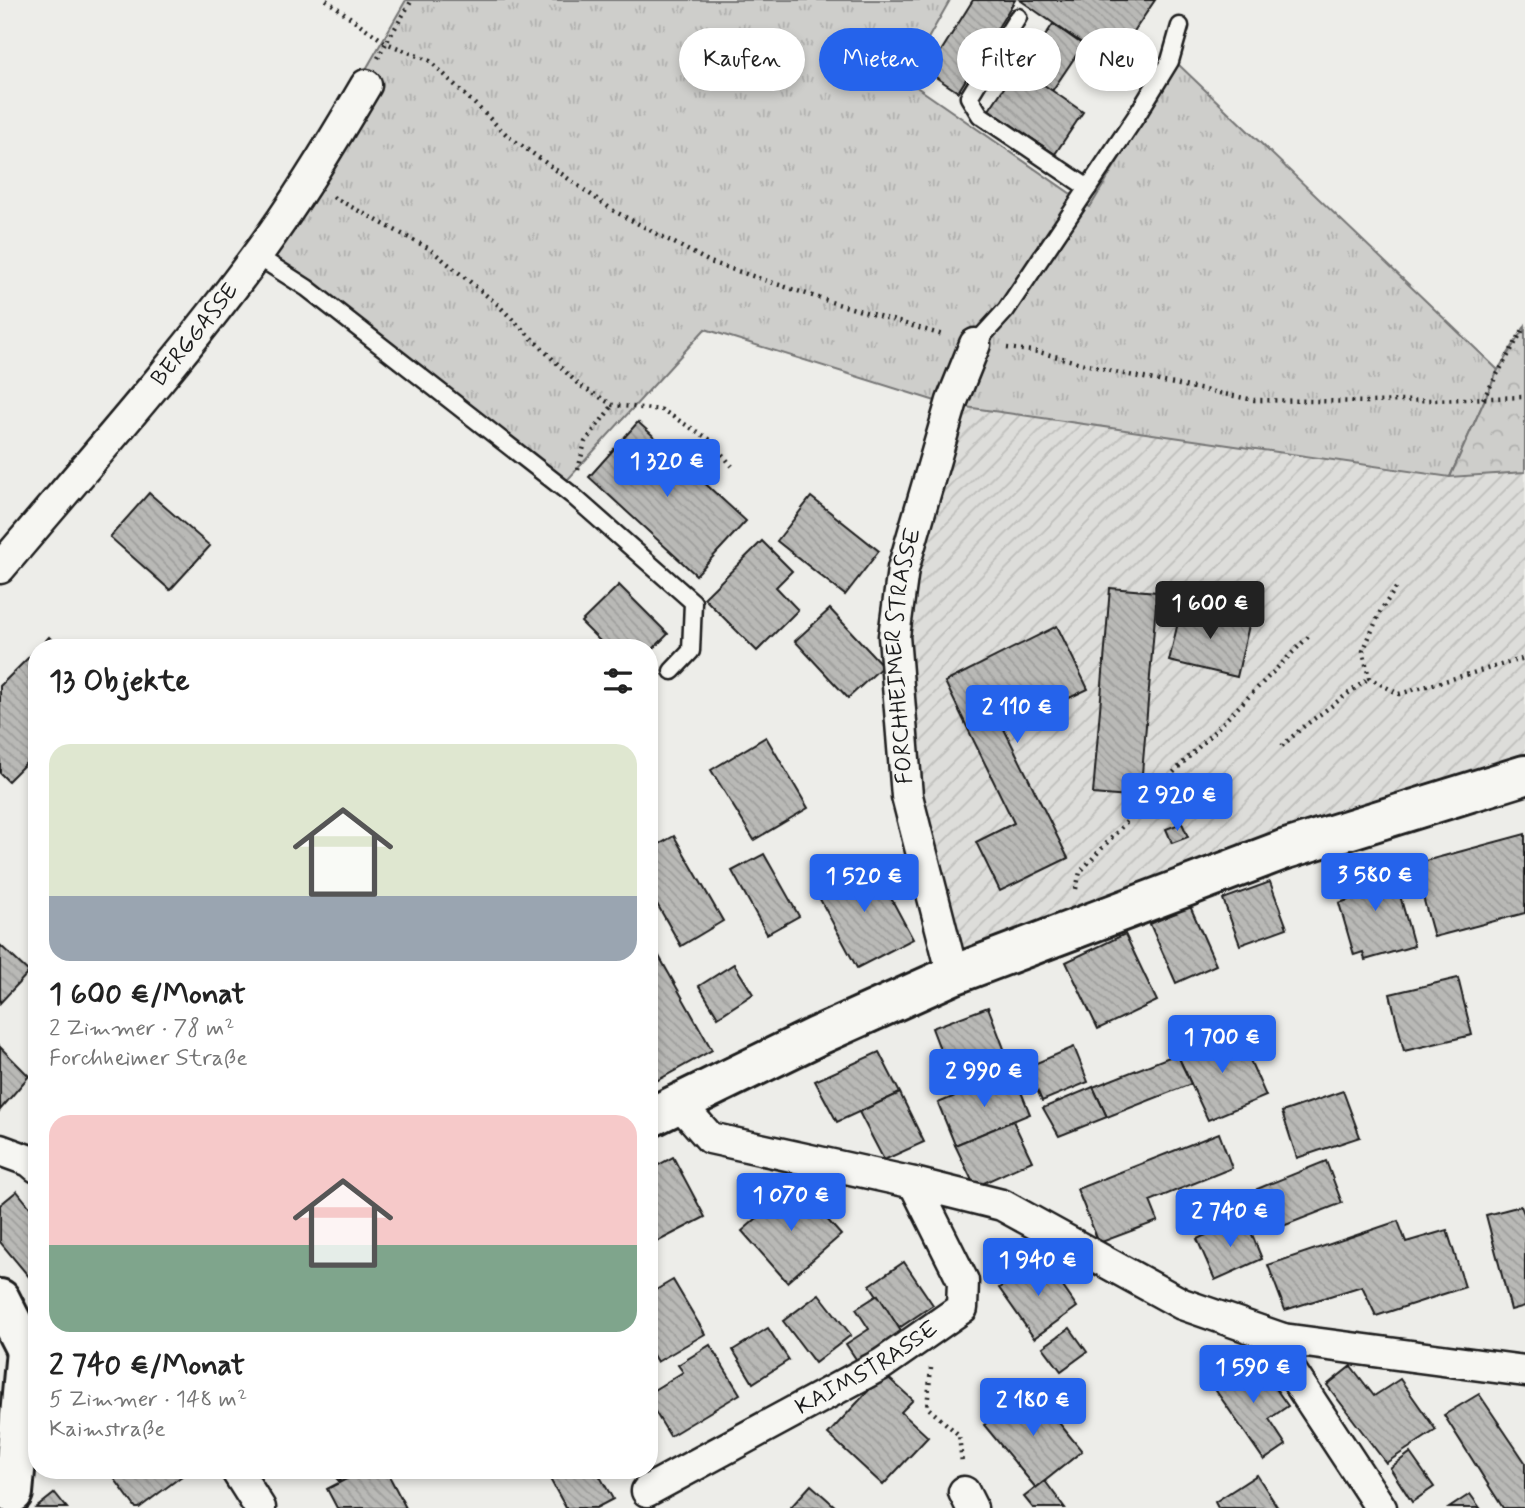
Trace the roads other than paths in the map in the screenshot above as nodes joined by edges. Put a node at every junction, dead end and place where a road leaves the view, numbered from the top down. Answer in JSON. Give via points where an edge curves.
{"nodes":[{"id":1,"x":1018,"y":17,"type":"dead end"},
{"id":2,"x":1180,"y":26,"type":"dead end"},
{"id":3,"x":366,"y":85,"type":"road end"},
{"id":4,"x":1088,"y":188,"type":"junction"},
{"id":5,"x":257,"y":256,"type":"junction"},
{"id":6,"x":975,"y":344,"type":"joint"},
{"id":7,"x":0,"y":568,"type":"edge"},
{"id":8,"x":672,"y":671,"type":"dead end"},
{"id":9,"x":1525,"y":775,"type":"edge"},
{"id":10,"x":953,"y":975,"type":"junction"},
{"id":11,"x":664,"y":1110,"type":"edge"},
{"id":12,"x":0,"y":1150,"type":"edge"},
{"id":13,"x":28,"y":1160,"type":"edge"},
{"id":14,"x":914,"y":1183,"type":"junction"},
{"id":15,"x":0,"y":1299,"type":"edge"},
{"id":16,"x":1283,"y":1339,"type":"junction"},
{"id":17,"x":28,"y":1349,"type":"edge"},
{"id":18,"x":1525,"y":1371,"type":"edge"},
{"id":19,"x":28,"y":1372,"type":"edge"},
{"id":20,"x":33,"y":1479,"type":"edge"},
{"id":21,"x":242,"y":1479,"type":"edge"},
{"id":22,"x":647,"y":1492,"type":"dead end"},
{"id":23,"x":7,"y":1499,"type":"edge"},
{"id":24,"x":260,"y":1508,"type":"edge"},
{"id":25,"x":1381,"y":1508,"type":"edge"}],
"edges":[{"from":1,"to":4,"type":"lane","via":[[969,97],[980,115]]},
{"from":2,"to":4,"type":"lane","via":[[1170,61]]},
{"from":3,"to":5,"type":"street","name":"BERGGASSE"},
{"from":4,"to":6,"type":"lane","via":[[1006,310]]},
{"from":5,"to":7,"type":"street","name":"BERGGASSE"},
{"from":5,"to":8,"type":"lane","via":[[307,288],[573,496],[693,602],[691,651]]},
{"from":6,"to":10,"type":"street","name":"FORCHHEIMER STRASSE","via":[[952,401],[903,569],[894,636],[907,796]]},
{"from":9,"to":10,"type":"street","via":[[1283,850]]},
{"from":10,"to":11,"type":"street"},
{"from":11,"to":14,"type":"street","via":[[710,1138]]},
{"from":12,"to":13,"type":"street"},
{"from":14,"to":16,"type":"street","via":[[1002,1205],[1182,1304]]},
{"from":14,"to":22,"type":"street","name":"KAIMSTRASSE","via":[[963,1281],[962,1308],[881,1364]]},
{"from":15,"to":17,"type":"street"},
{"from":16,"to":18,"type":"street"},
{"from":16,"to":25,"type":"street","via":[[1287,1365]]},
{"from":19,"to":23,"type":"street"},
{"from":20,"to":23,"type":"street"},
{"from":21,"to":24,"type":"street"}]}
